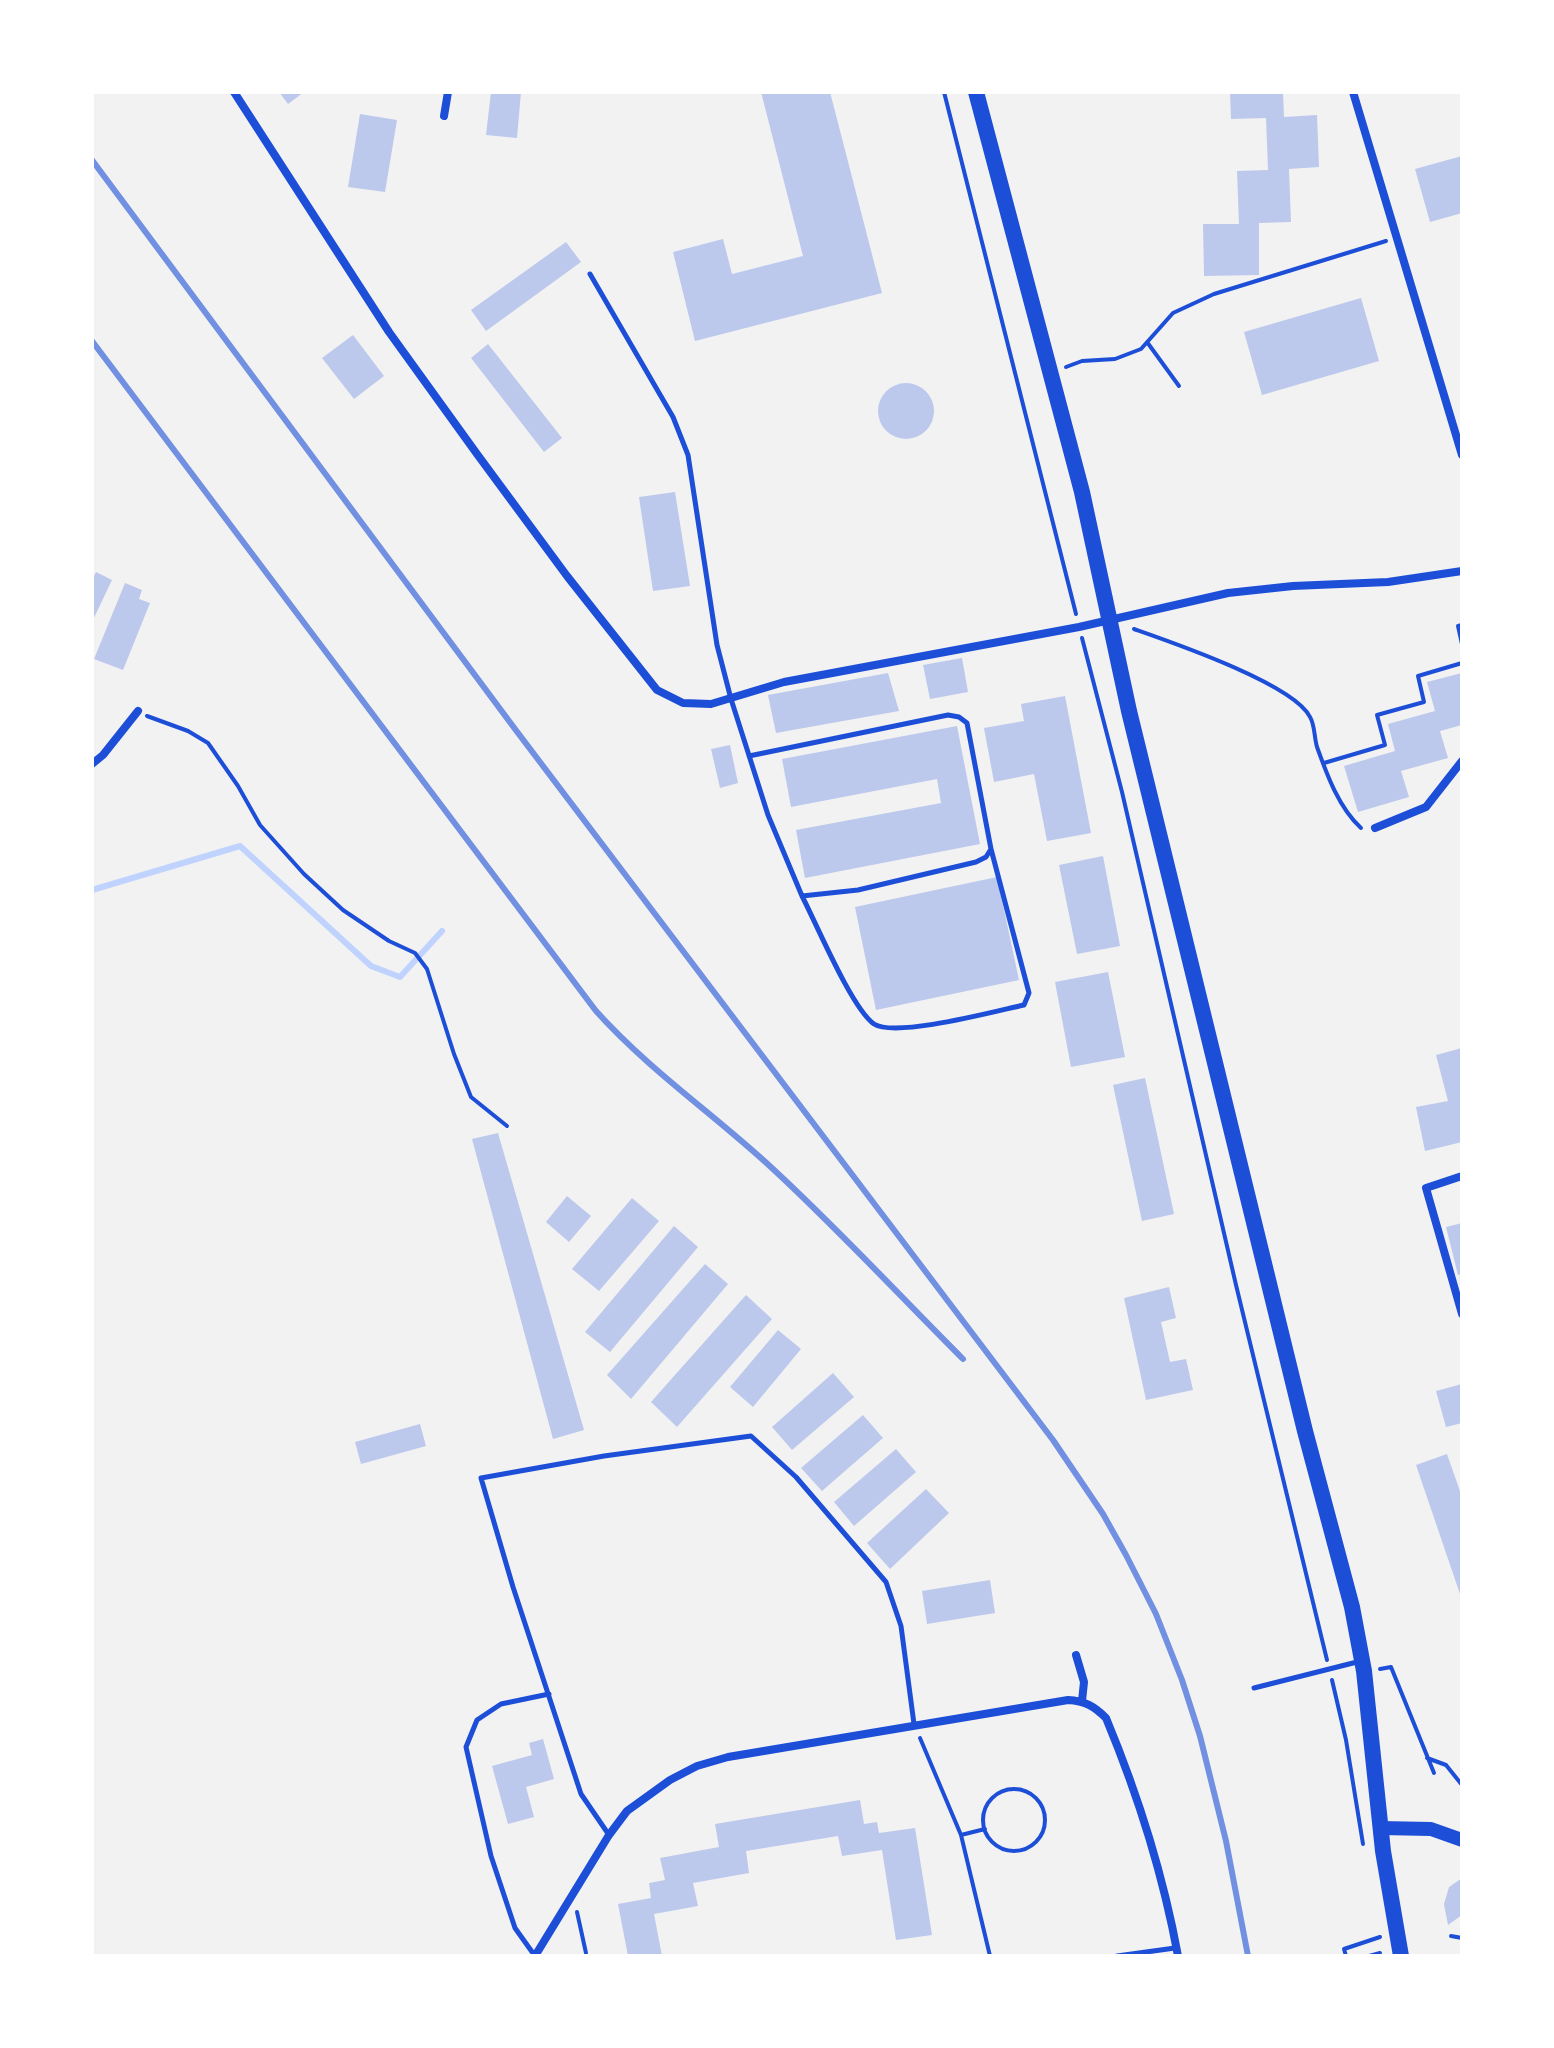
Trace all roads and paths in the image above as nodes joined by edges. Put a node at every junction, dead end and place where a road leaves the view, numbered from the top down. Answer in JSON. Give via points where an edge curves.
{"nodes":[{"id":1,"x":234,"y":92,"type":"edge"},
{"id":2,"x":448,"y":92,"type":"edge"},
{"id":3,"x":944,"y":92,"type":"edge"},
{"id":4,"x":976,"y":92,"type":"edge"},
{"id":5,"x":1353,"y":92,"type":"edge"},
{"id":6,"x":444,"y":116,"type":"dead end"},
{"id":7,"x":1397,"y":238,"type":"junction"},
{"id":8,"x":590,"y":274,"type":"dead end"},
{"id":9,"x":1147,"y":342,"type":"junction"},
{"id":10,"x":1053,"y":372,"type":"junction"},
{"id":11,"x":1179,"y":386,"type":"dead end"},
{"id":12,"x":1462,"y":455,"type":"edge"},
{"id":13,"x":1462,"y":571,"type":"edge"},
{"id":14,"x":1109,"y":620,"type":"junction"},
{"id":15,"x":1462,"y":625,"type":"edge"},
{"id":16,"x":1079,"y":627,"type":"junction"},
{"id":17,"x":1462,"y":644,"type":"edge"},
{"id":18,"x":1462,"y":663,"type":"edge"},
{"id":19,"x":731,"y":699,"type":"junction"},
{"id":20,"x":138,"y":711,"type":"joint"},
{"id":21,"x":749,"y":756,"type":"junction"},
{"id":22,"x":1462,"y":761,"type":"edge"},
{"id":23,"x":1324,"y":763,"type":"junction"},
{"id":24,"x":92,"y":764,"type":"edge"},
{"id":25,"x":1375,"y":828,"type":"joint"},
{"id":26,"x":991,"y":849,"type":"junction"},
{"id":27,"x":802,"y":896,"type":"junction"},
{"id":28,"x":507,"y":1126,"type":"dead end"},
{"id":29,"x":1462,"y":1176,"type":"edge"},
{"id":30,"x":1458,"y":1282,"type":"edge"},
{"id":31,"x":1462,"y":1314,"type":"edge"},
{"id":32,"x":1076,"y":1655,"type":"dead end"},
{"id":33,"x":1363,"y":1666,"type":"junction"},
{"id":34,"x":1329,"y":1669,"type":"junction"},
{"id":35,"x":1254,"y":1688,"type":"dead end"},
{"id":36,"x":549,"y":1694,"type":"junction"},
{"id":37,"x":1082,"y":1701,"type":"junction"},
{"id":38,"x":914,"y":1724,"type":"junction"},
{"id":39,"x":1427,"y":1758,"type":"junction"},
{"id":40,"x":1434,"y":1773,"type":"dead end"},
{"id":41,"x":1462,"y":1785,"type":"edge"},
{"id":42,"x":1380,"y":1828,"type":"junction"},
{"id":43,"x":985,"y":1829,"type":"junction"},
{"id":44,"x":609,"y":1835,"type":"junction"},
{"id":45,"x":961,"y":1835,"type":"junction"},
{"id":46,"x":1462,"y":1840,"type":"edge"},
{"id":47,"x":1364,"y":1849,"type":"dead end"},
{"id":48,"x":573,"y":1895,"type":"junction"},
{"id":49,"x":1451,"y":1936,"type":"dead end"},
{"id":50,"x":1462,"y":1938,"type":"edge"},
{"id":51,"x":1177,"y":1952,"type":"edge"},
{"id":52,"x":586,"y":1953,"type":"dead end"},
{"id":53,"x":1380,"y":1953,"type":"dead end"},
{"id":54,"x":535,"y":1956,"type":"edge"},
{"id":55,"x":990,"y":1956,"type":"edge"},
{"id":56,"x":1117,"y":1956,"type":"edge"},
{"id":57,"x":1346,"y":1956,"type":"edge"},
{"id":58,"x":1369,"y":1956,"type":"edge"},
{"id":59,"x":1387,"y":1956,"type":"edge"},
{"id":60,"x":1401,"y":1956,"type":"edge"}],
"edges":[{"from":1,"to":19,"type":"street","via":[[389,332],[657,690],[683,703]]},
{"from":2,"to":6,"type":"street"},
{"from":3,"to":16,"type":"path"},
{"from":4,"to":10,"type":"main road"},
{"from":5,"to":7,"type":"street"},
{"from":7,"to":9,"type":"path","via":[[1214,294],[1173,313]]},
{"from":7,"to":12,"type":"street"},
{"from":8,"to":19,"type":"lane","via":[[673,417],[688,455],[717,645]]},
{"from":9,"to":10,"type":"path","via":[[1115,359],[1082,361]]},
{"from":9,"to":11,"type":"path"},
{"from":10,"to":14,"type":"main road"},
{"from":13,"to":14,"type":"street","via":[[1388,582],[1228,593]]},
{"from":14,"to":16,"type":"street"},
{"from":14,"to":23,"type":"path","via":[[1216,658],[1295,701],[1310,716]]},
{"from":14,"to":33,"type":"main road"},
{"from":15,"to":17,"type":"path"},
{"from":16,"to":19,"type":"street","via":[[784,682]]},
{"from":16,"to":34,"type":"path"},
{"from":18,"to":23,"type":"path","via":[[1418,676],[1424,702],[1377,715],[1385,745]]},
{"from":19,"to":21,"type":"lane"},
{"from":20,"to":24,"type":"street"},
{"from":20,"to":28,"type":"path","via":[[208,743],[260,825],[304,874],[343,910],[421,960],[471,1097]]},
{"from":21,"to":26,"type":"lane","via":[[959,717],[967,723]]},
{"from":21,"to":27,"type":"lane"},
{"from":22,"to":25,"type":"street","via":[[1426,807]]},
{"from":23,"to":25,"type":"path","via":[[1349,817],[1362,828]]},
{"from":26,"to":27,"type":"lane","via":[[976,862],[858,890]]},
{"from":26,"to":27,"type":"lane","via":[[1029,993],[1024,1005],[925,1026],[874,1024],[858,1007]]},
{"from":29,"to":30,"type":"street","via":[[1426,1188]]},
{"from":30,"to":31,"type":"street"},
{"from":32,"to":37,"type":"street","via":[[1084,1682]]},
{"from":33,"to":34,"type":"lane"},
{"from":33,"to":39,"type":"path","via":[[1391,1667]]},
{"from":33,"to":42,"type":"main road"},
{"from":34,"to":35,"type":"lane"},
{"from":34,"to":47,"type":"path"},
{"from":36,"to":38,"type":"lane","via":[[481,1478],[751,1436],[796,1477],[886,1582],[901,1626]]},
{"from":36,"to":44,"type":"lane","via":[[581,1794]]},
{"from":36,"to":54,"type":"lane","via":[[501,1704],[477,1720],[466,1747],[505,1899],[515,1928]]},
{"from":37,"to":38,"type":"street"},
{"from":37,"to":51,"type":"street","via":[[1106,1718],[1124,1761],[1155,1856]]},
{"from":38,"to":44,"type":"street","via":[[697,1766],[627,1811]]},
{"from":38,"to":45,"type":"path"},
{"from":39,"to":40,"type":"path"},
{"from":39,"to":41,"type":"path","via":[[1446,1765]]},
{"from":42,"to":46,"type":"street","via":[[1431,1829]]},
{"from":42,"to":60,"type":"main road"},
{"from":43,"to":43,"type":"path","via":[[1000,1848],[1020,1851],[1037,1841],[1044,1813],[1024,1792],[1004,1792],[987,1804]]},
{"from":43,"to":45,"type":"path"},
{"from":44,"to":48,"type":"street"},
{"from":45,"to":55,"type":"path"},
{"from":48,"to":52,"type":"path"},
{"from":48,"to":54,"type":"street"},
{"from":49,"to":50,"type":"path"},
{"from":51,"to":56,"type":"lane"},
{"from":53,"to":58,"type":"path"},
{"from":57,"to":59,"type":"path","via":[[1344,1949],[1382,1936]]}]}
